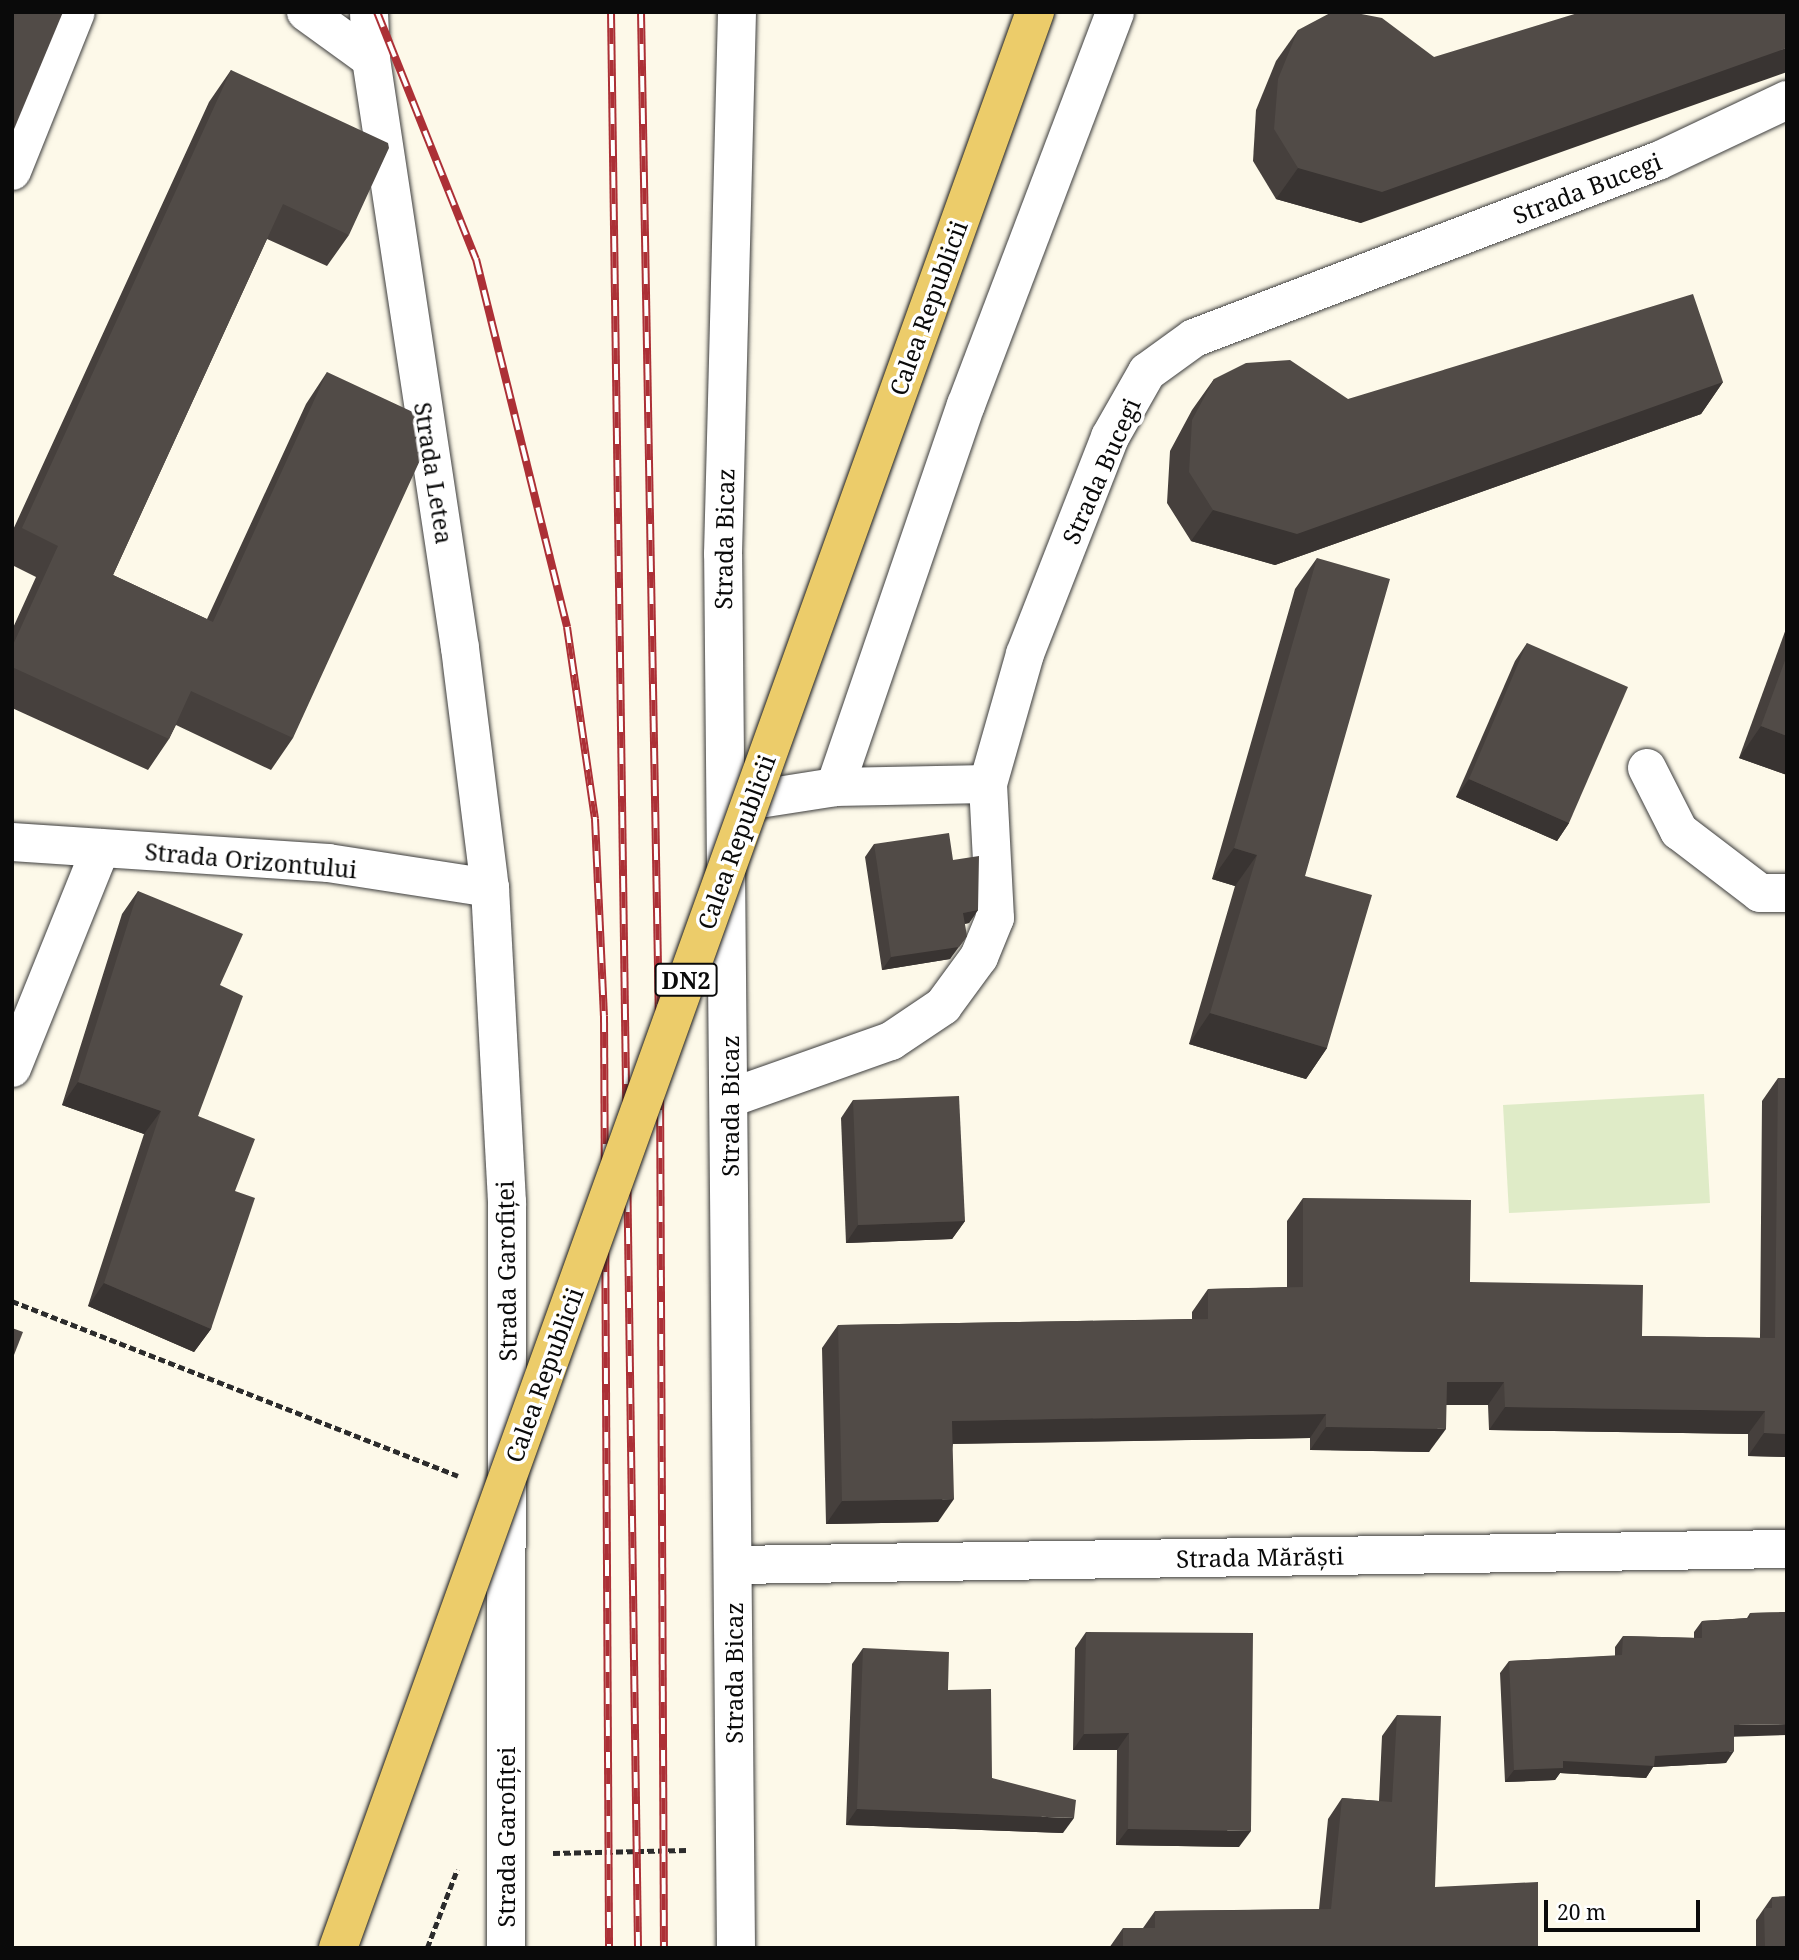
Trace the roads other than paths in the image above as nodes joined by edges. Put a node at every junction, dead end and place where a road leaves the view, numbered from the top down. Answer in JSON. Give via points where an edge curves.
{"nodes":[{"id":1,"x":76,"y":12,"type":"edge"},
{"id":2,"x":306,"y":12,"type":"edge"},
{"id":3,"x":369,"y":12,"type":"edge"},
{"id":4,"x":737,"y":12,"type":"edge"},
{"id":5,"x":1035,"y":12,"type":"edge"},
{"id":6,"x":1115,"y":12,"type":"edge"},
{"id":7,"x":372,"y":59,"type":"junction"},
{"id":8,"x":1787,"y":100,"type":"edge"},
{"id":9,"x":12,"y":170,"type":"edge"},
{"id":10,"x":1647,"y":768,"type":"dead end"},
{"id":11,"x":988,"y":784,"type":"junction"},
{"id":12,"x":835,"y":787,"type":"junction"},
{"id":13,"x":727,"y":804,"type":"junction"},
{"id":14,"x":12,"y":842,"type":"edge"},
{"id":15,"x":101,"y":848,"type":"junction"},
{"id":16,"x":489,"y":888,"type":"junction"},
{"id":17,"x":1787,"y":893,"type":"edge"},
{"id":18,"x":12,"y":1068,"type":"edge"},
{"id":19,"x":730,"y":1098,"type":"junction"},
{"id":20,"x":1787,"y":1549,"type":"edge"},
{"id":21,"x":733,"y":1565,"type":"junction"},
{"id":22,"x":338,"y":1948,"type":"edge"},
{"id":23,"x":506,"y":1948,"type":"edge"},
{"id":24,"x":736,"y":1948,"type":"edge"}],
"edges":[{"from":1,"to":9,"type":"street"},
{"from":2,"to":7,"type":"street"},
{"from":3,"to":7,"type":"street","name":"Strada Letea"},
{"from":4,"to":13,"type":"street","name":"Strada Bicaz","via":[[723,554]]},
{"from":5,"to":22,"type":"main road","name":"Calea Republicii","number":"DN2","bridge":true},
{"from":6,"to":12,"type":"street","via":[[966,405]]},
{"from":7,"to":16,"type":"street","name":"Strada Letea","via":[[460,648]]},
{"from":8,"to":11,"type":"street","name":"Strada Bucegi","via":[[1658,161],[1194,338],[1147,372],[1110,437],[1034,629]]},
{"from":10,"to":17,"type":"street","via":[[1679,831],[1760,894]]},
{"from":11,"to":12,"type":"street"},
{"from":11,"to":19,"type":"street","name":"Strada Bucegi","via":[[995,918],[979,957],[943,1006],[891,1041]]},
{"from":12,"to":13,"type":"street"},
{"from":13,"to":19,"type":"street","name":"Strada Bicaz"},
{"from":14,"to":15,"type":"street","name":"Strada Orizontului"},
{"from":15,"to":16,"type":"street","name":"Strada Orizontului","via":[[328,863]]},
{"from":15,"to":18,"type":"street"},
{"from":16,"to":23,"type":"street","name":"Strada Garofiței","via":[[507,1202]]},
{"from":19,"to":21,"type":"street","name":"Strada Bicaz"},
{"from":20,"to":21,"type":"street","name":"Strada Mărăști"},
{"from":21,"to":24,"type":"street","name":"Strada Bicaz"}]}
